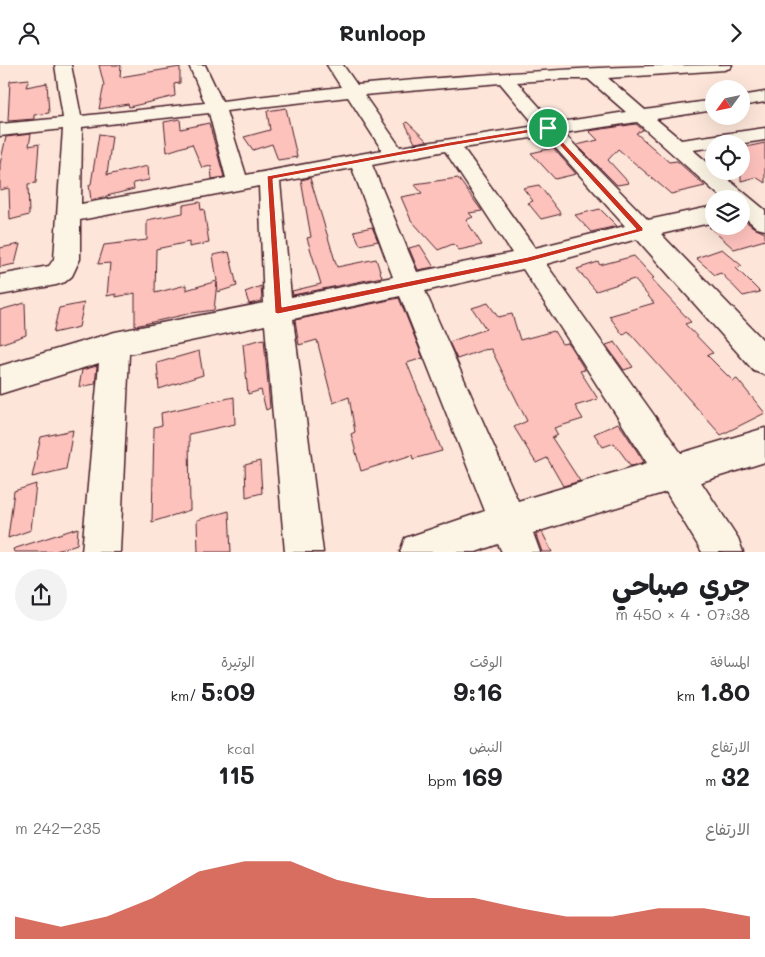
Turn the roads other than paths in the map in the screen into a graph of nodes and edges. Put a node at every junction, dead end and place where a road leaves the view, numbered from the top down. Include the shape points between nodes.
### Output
1 (63, 65) edge
2 (197, 65) edge
3 (335, 65) edge
4 (468, 65) edge
5 (724, 65) edge
6 (558, 70) edge
7 (593, 74) junction
8 (504, 77) junction
9 (483, 79) junction
10 (352, 91) junction
11 (765, 97) edge
12 (750, 100) edge
13 (705, 106) edge
14 (216, 107) junction
15 (641, 115) junction
16 (73, 121) junction
17 (548, 128) junction
18 (0, 130) edge
19 (765, 134) edge
20 (450, 144) junction
21 (676, 147) junction
22 (395, 154) junction
23 (360, 161) junction
24 (269, 177) junction
25 (238, 185) junction
26 (729, 190) edge
27 (750, 208) edge
28 (70, 214) junction
29 (705, 216) edge
30 (765, 222) edge
31 (641, 230) junction
32 (528, 259) junction
33 (0, 285) edge
34 (409, 285) junction
35 (278, 311) junction
36 (116, 345) junction
37 (765, 362) edge
38 (0, 380) edge
39 (765, 445) edge
40 (675, 472) junction
41 (515, 537) edge
42 (101, 552) edge
43 (304, 552) edge
44 (420, 552) edge
45 (724, 552) edge

1 - 16 street
2 - 14 street
3 - 10 street
4 - 9 street
5 - 7 street
6 - 7 street
6 - 8 street
7 - 15 street
8 - 9 street
8 - 17 street
9 - 10 street
10 - 14 street
10 - 22 street
11 - 12 street
13 - 15 street
14 - 16 street
14 - 25 street
15 - 17 street
15 - 21 street
16 - 18 street
16 - 28 street
17 - 20 street
17 - 31 street
19 - 21 street
20 - 22 street
20 - 32 street
21 - 26 street
22 - 23 street
23 - 24 street
23 - 34 street
24 - 25 street
24 - 35 street
25 - 28 street
27 - 30 street
28 - 33 street via 67,259 63,269 56,275
29 - 31 street
31 - 32 street
31 - 37 street
32 - 34 street
32 - 40 street
34 - 35 street
34 - 41 street
35 - 36 street
35 - 43 street
36 - 38 street
36 - 42 street
39 - 40 street
40 - 41 street
40 - 45 street
41 - 44 street

